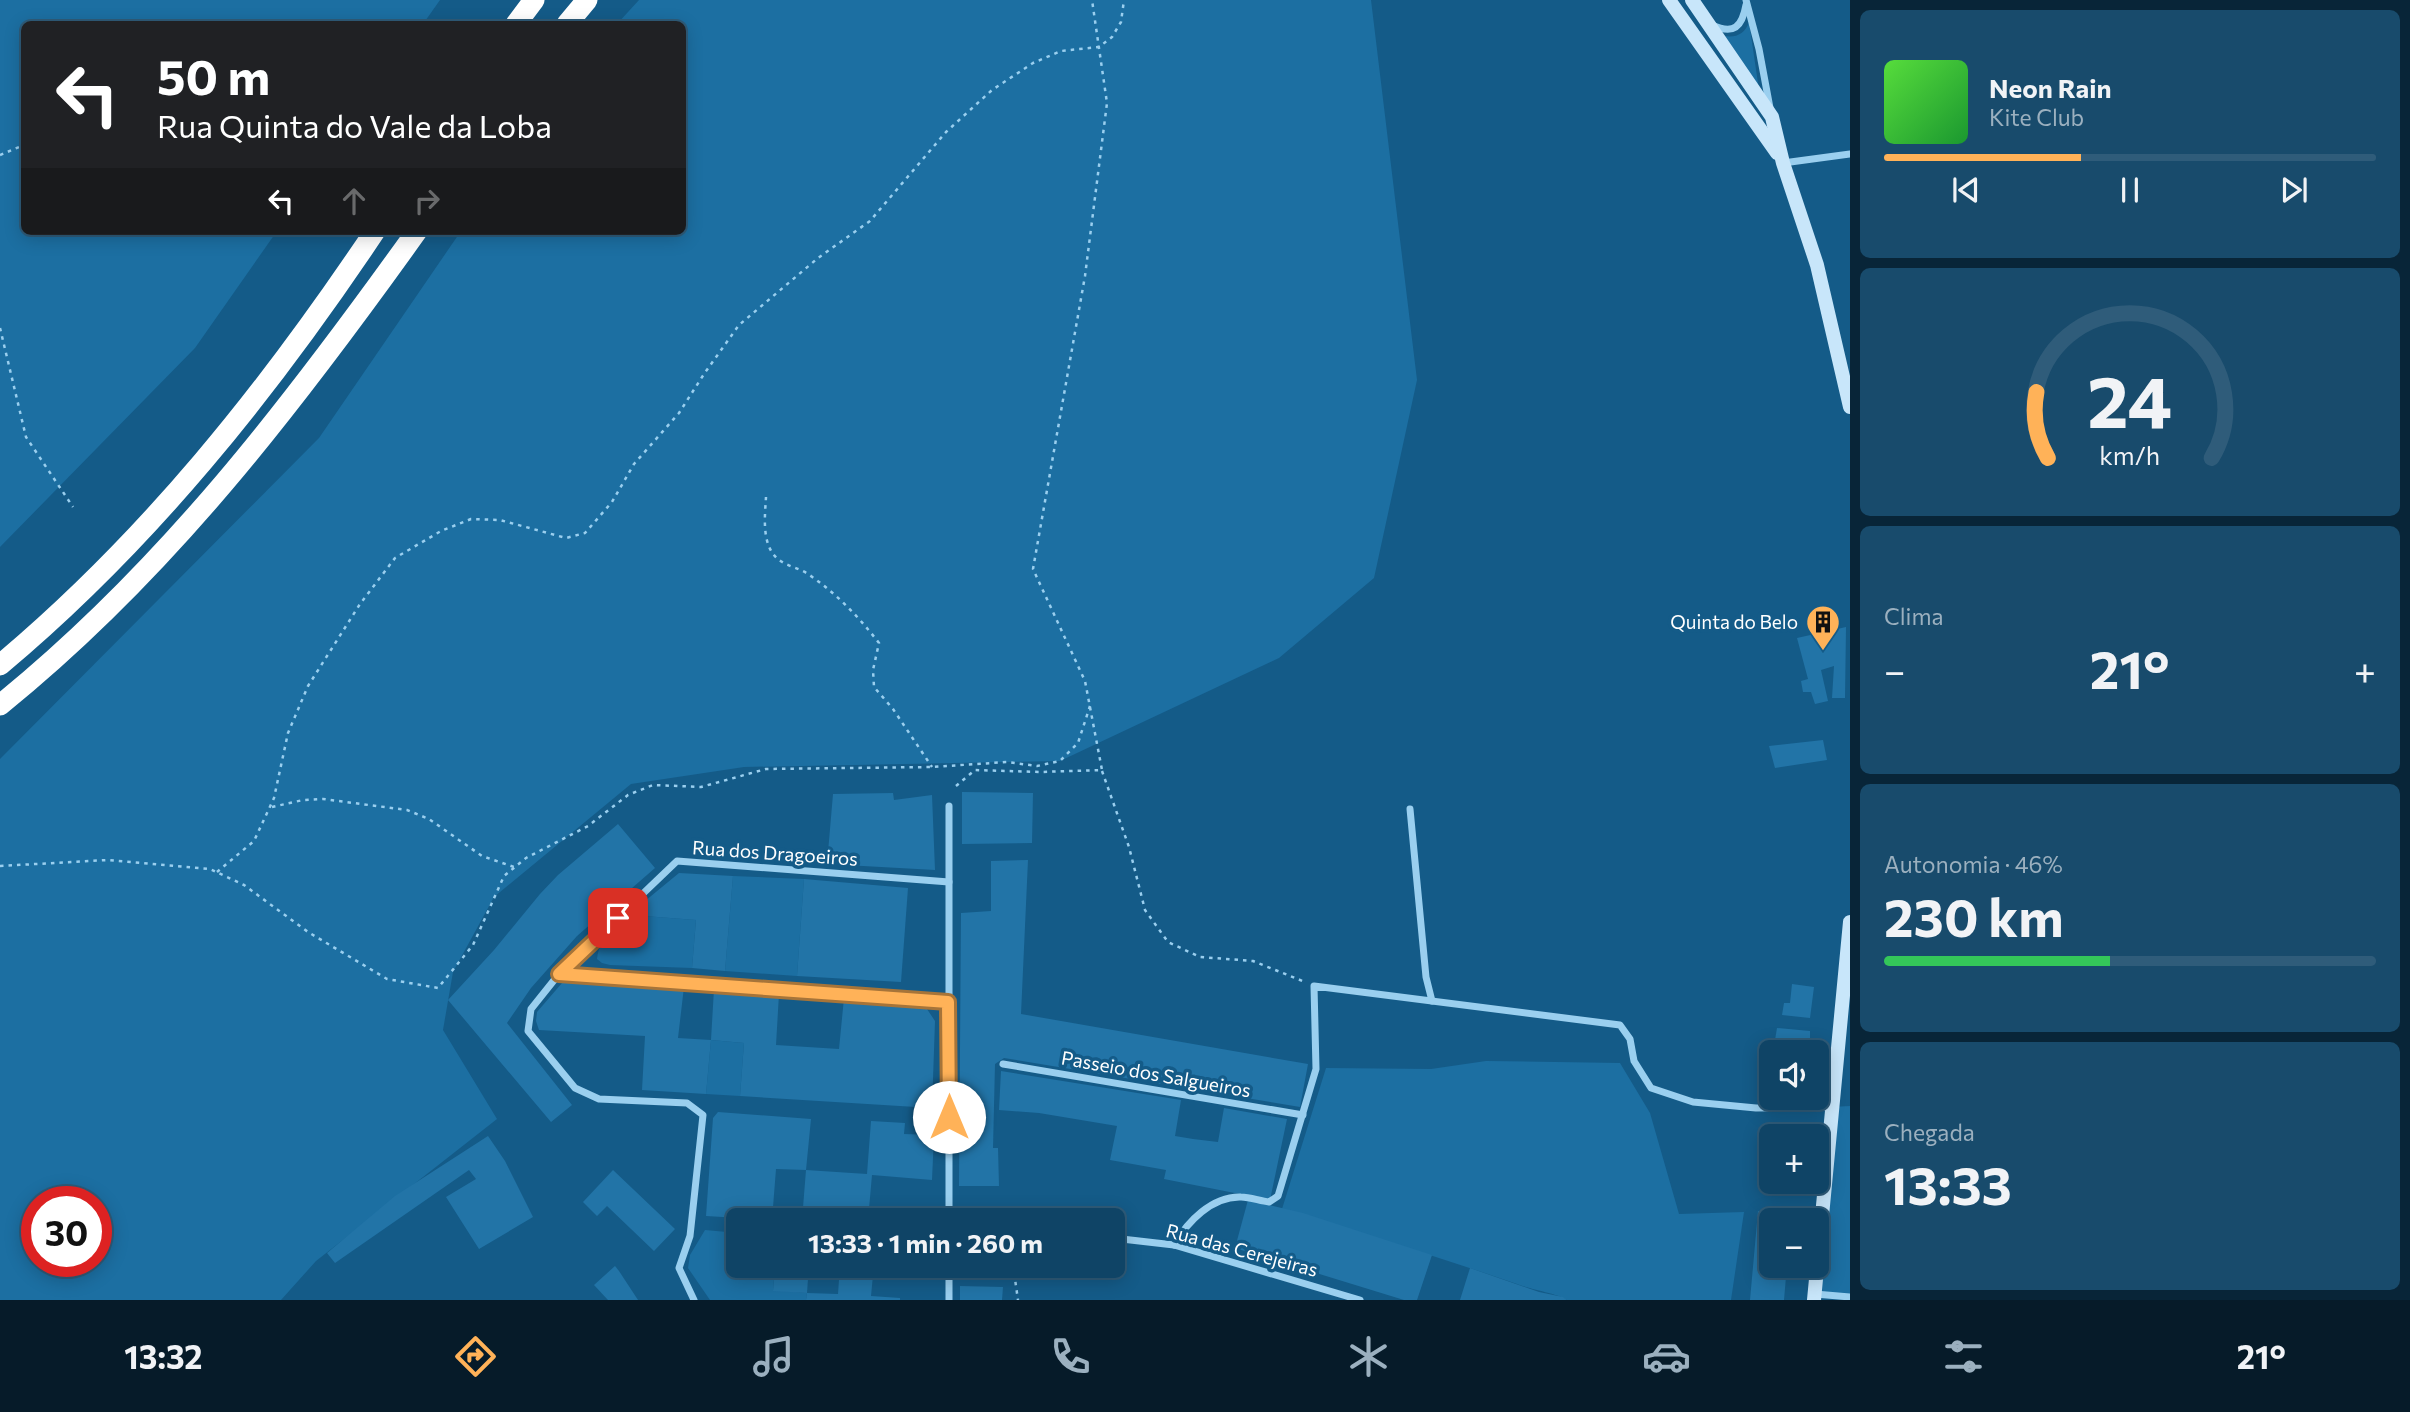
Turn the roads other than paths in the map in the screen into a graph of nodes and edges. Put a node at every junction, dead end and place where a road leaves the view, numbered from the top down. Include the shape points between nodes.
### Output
1 (534, 0) edge
2 (587, 0) edge
3 (1670, 0) edge
4 (1692, 0) edge
5 (1746, 0) edge
6 (518, 21) edge
7 (570, 21) edge
8 (1708, 23) junction
9 (1772, 117) junction
10 (1850, 154) edge
11 (1783, 163) junction
12 (373, 235) edge
13 (414, 235) edge
14 (1850, 407) edge
15 (0, 665) edge
16 (0, 705) edge
17 (949, 806) dead end
18 (1410, 809) dead end
19 (949, 882) junction
20 (1850, 922) edge
21 (559, 974) junction
22 (1432, 1001) junction
23 (948, 1002) junction
24 (1844, 1041) edge
25 (1003, 1064) dead end
26 (1832, 1107) junction
27 (1303, 1115) junction
28 (950, 1208) edge
29 (1125, 1239) edge
30 (1174, 1245) junction
31 (949, 1278) edge
32 (1814, 1297) edge
33 (1850, 1297) edge
34 (694, 1300) edge
35 (949, 1300) edge
36 (1360, 1300) edge

1 - 6 highway
2 - 7 highway
3 - 11 main road
4 - 8 main road
5 - 8 street via 1739,26 1721,29
5 - 9 street
8 - 9 main road
9 - 11 main road
10 - 11 street
11 - 14 main road via 1817,265
12 - 15 highway via 275,374 201,465 114,560
13 - 16 highway via 299,393 220,489 146,571
17 - 19 street
18 - 22 street
19 - 21 street, Rua dos Dragoeiros via 677,861
19 - 23 street
20 - 24 main road
21 - 23 street
21 - 34 street, Rua dos Dragoeiros via 531,1009 528,1031 575,1088 599,1098 687,1103 703,1115 690,1237 679,1268
22 - 26 street via 1620,1025 1651,1088 1693,1102 1756,1108
22 - 27 street via 1314,986 1316,1069
23 - 28 street
24 - 26 main road
25 - 27 street, Passeio dos Salgueiros
26 - 32 main road
27 - 30 street via 1282,1188 1274,1200 1240,1197 1212,1205 1191,1221
29 - 30 street, Rua das Cerejeiras
30 - 36 street, Rua das Cerejeiras
31 - 35 street
32 - 33 street

